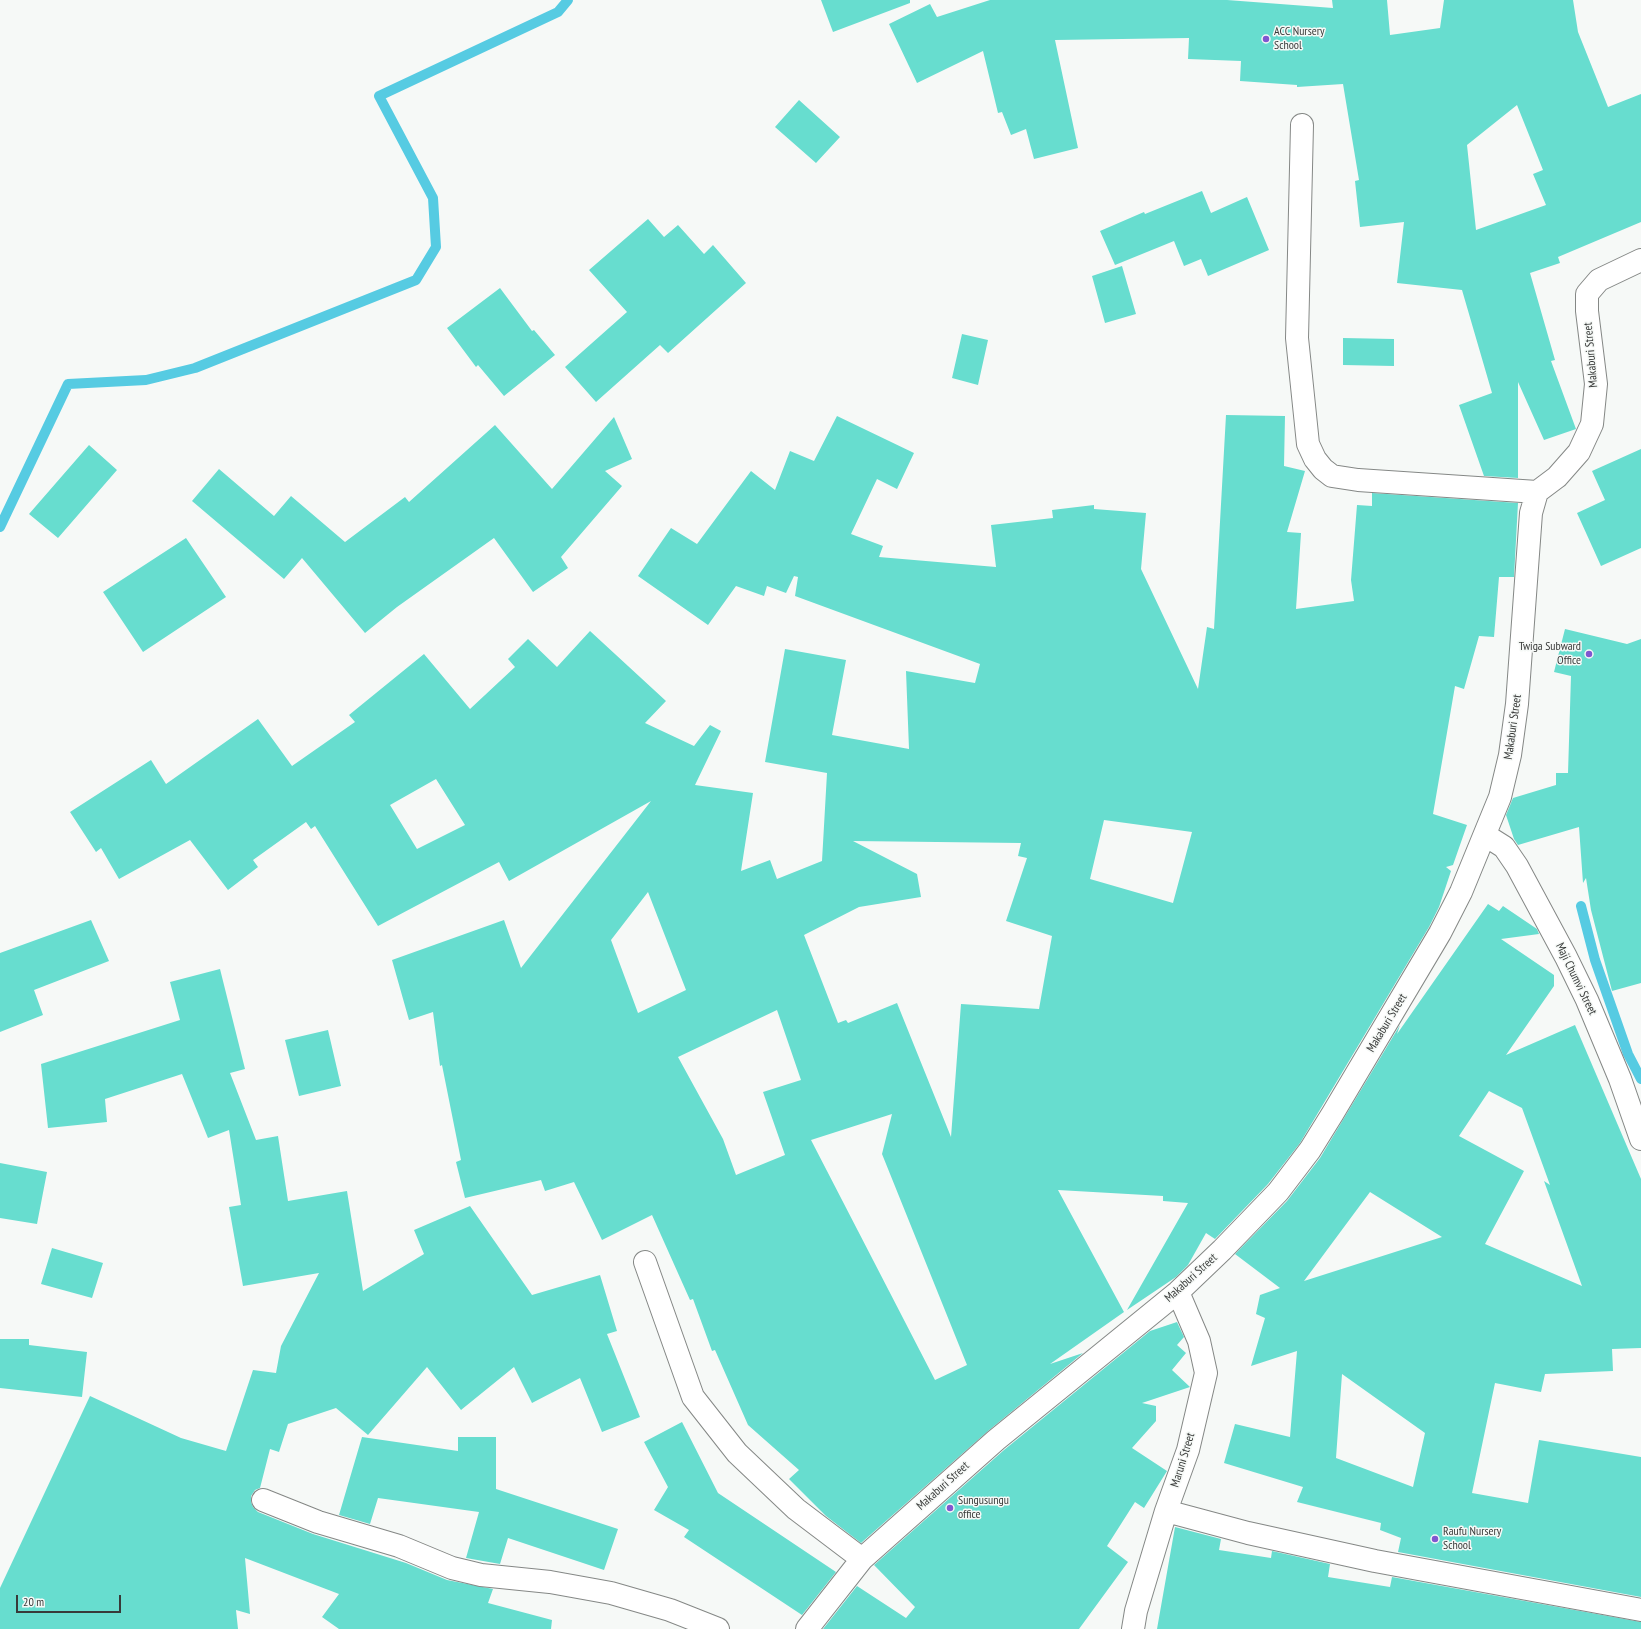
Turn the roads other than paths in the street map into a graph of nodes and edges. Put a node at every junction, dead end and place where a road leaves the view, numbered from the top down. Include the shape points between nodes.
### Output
1 (1302, 125) dead end
2 (1641, 260) edge
3 (1537, 492) junction
4 (1484, 835) junction
5 (1641, 1139) edge
6 (645, 1262) dead end
7 (1178, 1292) junction
8 (263, 1500) dead end
9 (1166, 1511) junction
10 (862, 1559) junction
11 (1641, 1610) edge
12 (718, 1629) edge
13 (807, 1629) edge
14 (1133, 1629) edge

1 - 3 street via 1297,338 1308,444 1315,458 1332,476 1358,480
2 - 3 street, Makaburi Street via 1599,280 1587,294 1596,384 1592,424 1579,452 1557,477
3 - 4 street, Makaburi Street via 1529,530 1517,704 1510,756 1500,797
4 - 5 street, Maji Chumvi Street via 1504,847 1566,957 1620,1078
4 - 7 street, Makaburi Street via 1440,933 1310,1150 1278,1192
6 - 10 street via 693,1397 737,1453 796,1509
7 - 9 street, Maruni Street via 1199,1342 1206,1373 1188,1450
7 - 10 street, Makaburi Street via 996,1440
8 - 12 street via 318,1522 399,1546 452,1568 481,1575 550,1582 611,1593 670,1610
9 - 11 street via 1248,1533 1375,1561
9 - 14 street, Maruni Street
10 - 13 street, Makaburi Street

